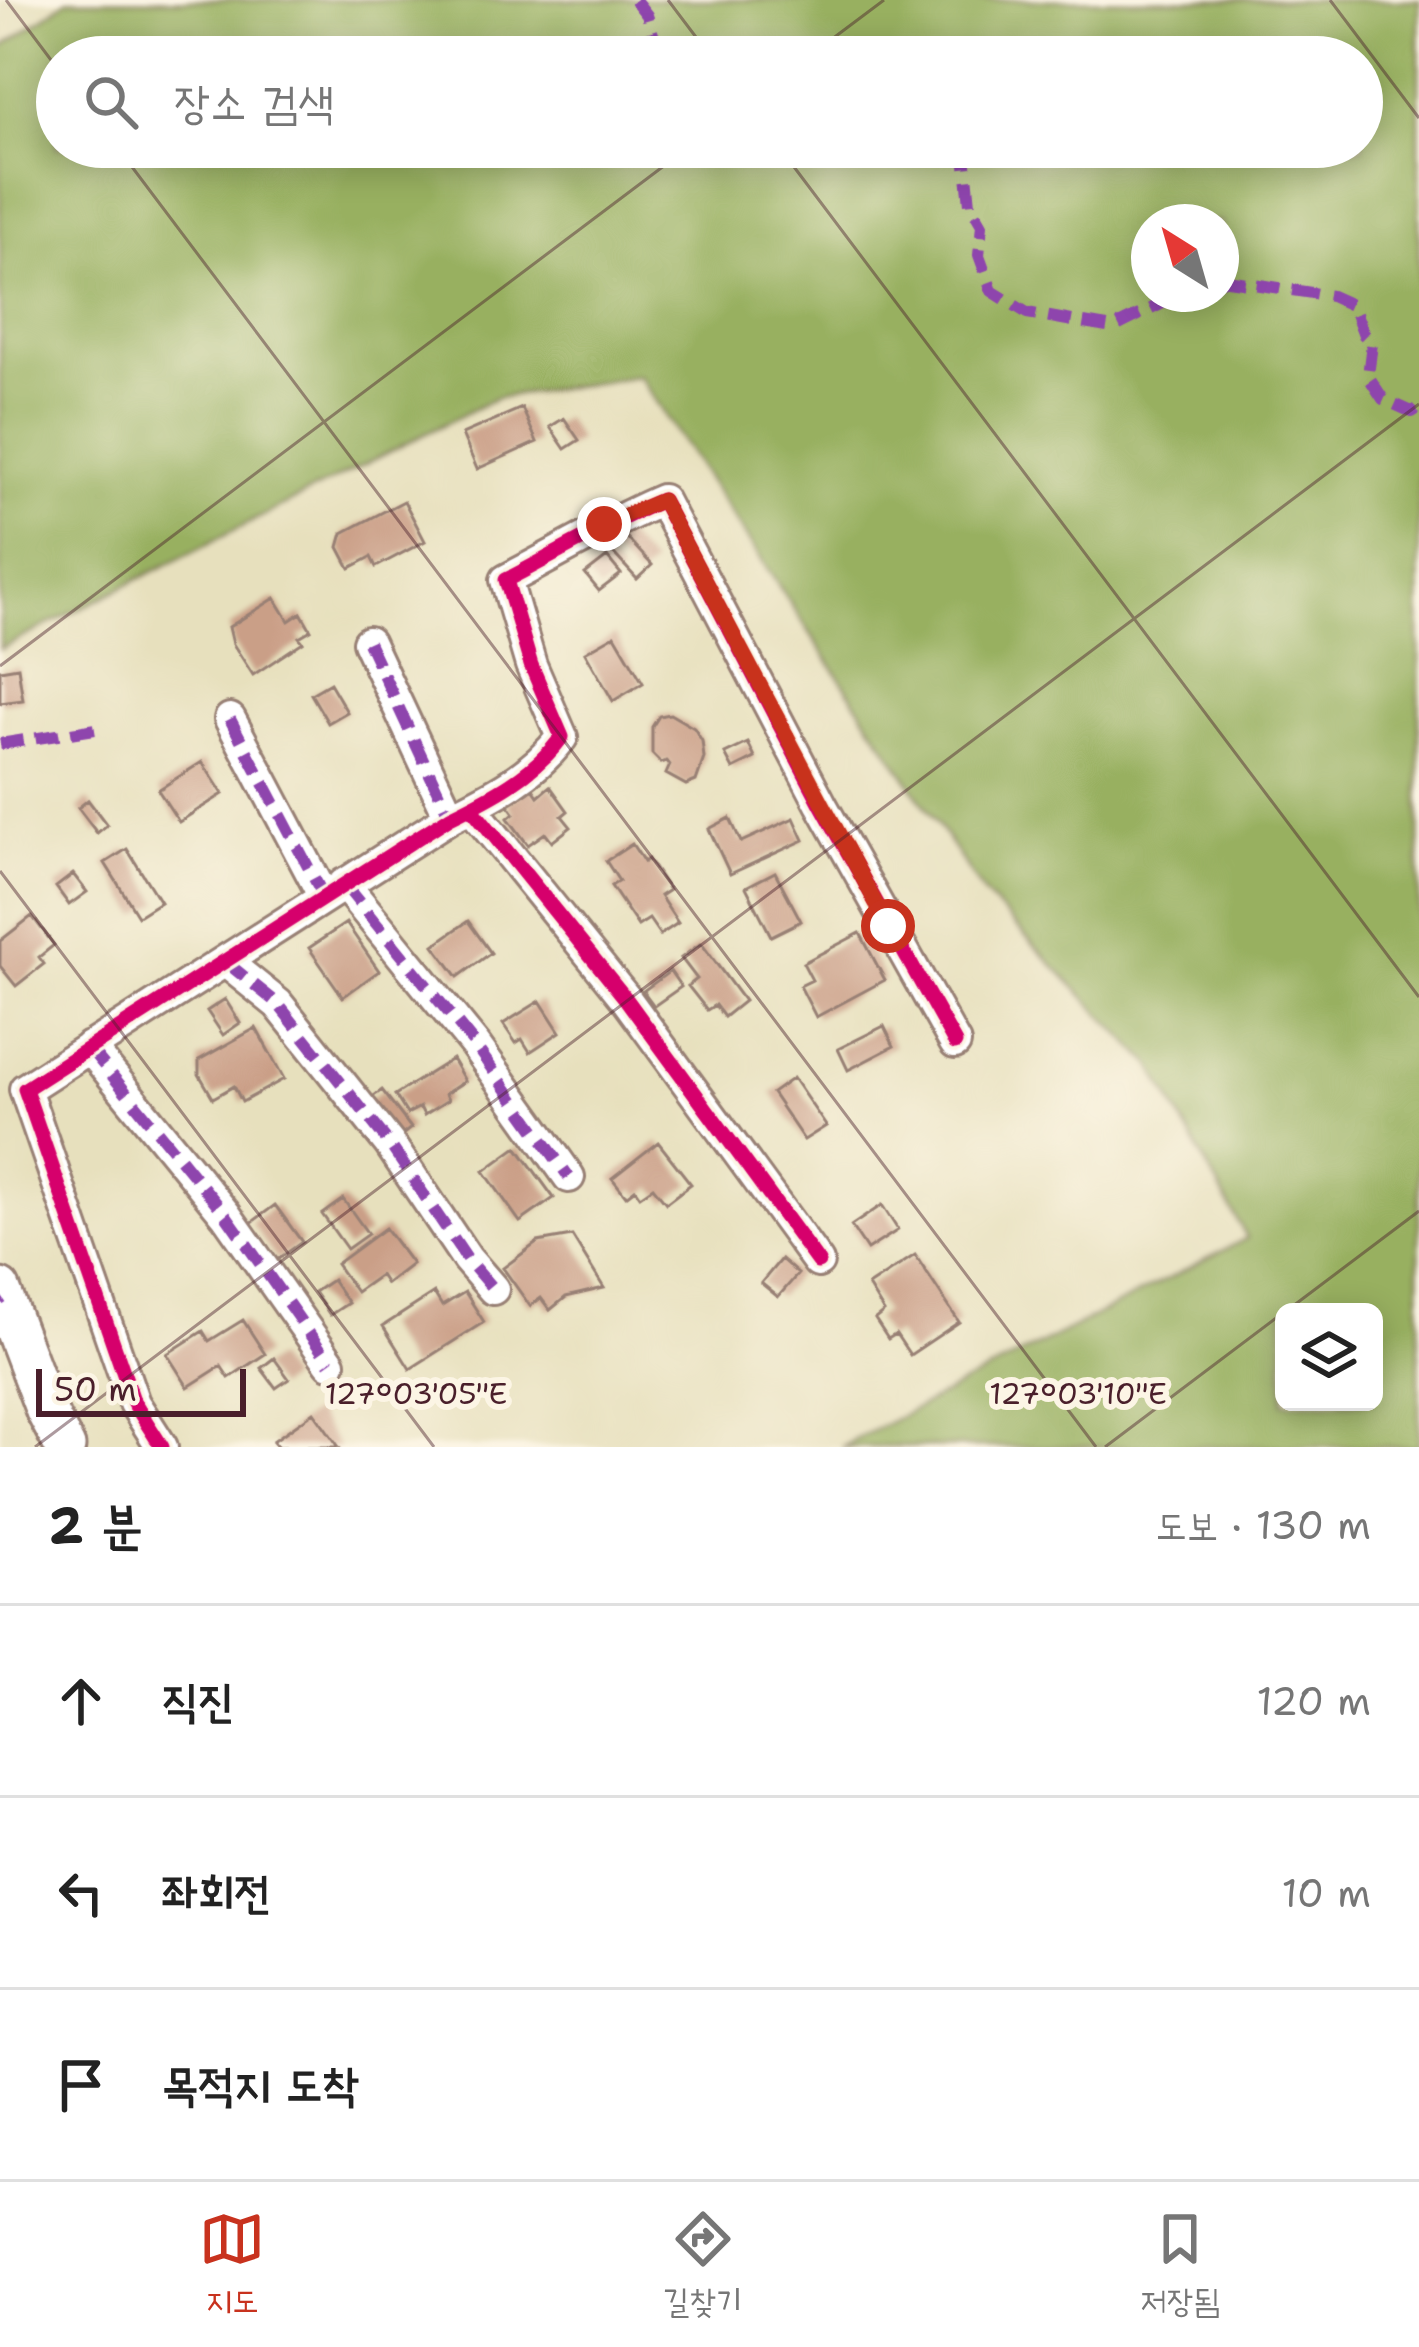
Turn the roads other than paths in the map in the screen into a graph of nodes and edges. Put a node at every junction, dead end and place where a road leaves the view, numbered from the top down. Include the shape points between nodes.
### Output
1 (368, 642) dead end
2 (230, 719) dead end
3 (461, 812) junction
4 (334, 891) junction
5 (226, 962) junction
6 (955, 1043) dead end
7 (89, 1047) junction
8 (569, 1177) dead end
9 (818, 1262) dead end
10 (493, 1289) dead end
11 (1, 1296) edge
12 (330, 1363) dead end
13 (65, 1447) edge
14 (162, 1447) edge

1 - 3 street
2 - 4 street
3 - 4 street
3 - 6 street via 549,756 562,737 506,580 662,500
3 - 9 street via 626,999
4 - 5 street
4 - 8 street via 462,1029
5 - 7 street
5 - 10 street via 278,1004
7 - 12 street via 226,1215
7 - 14 street via 25,1089 134,1403
11 - 13 main road

